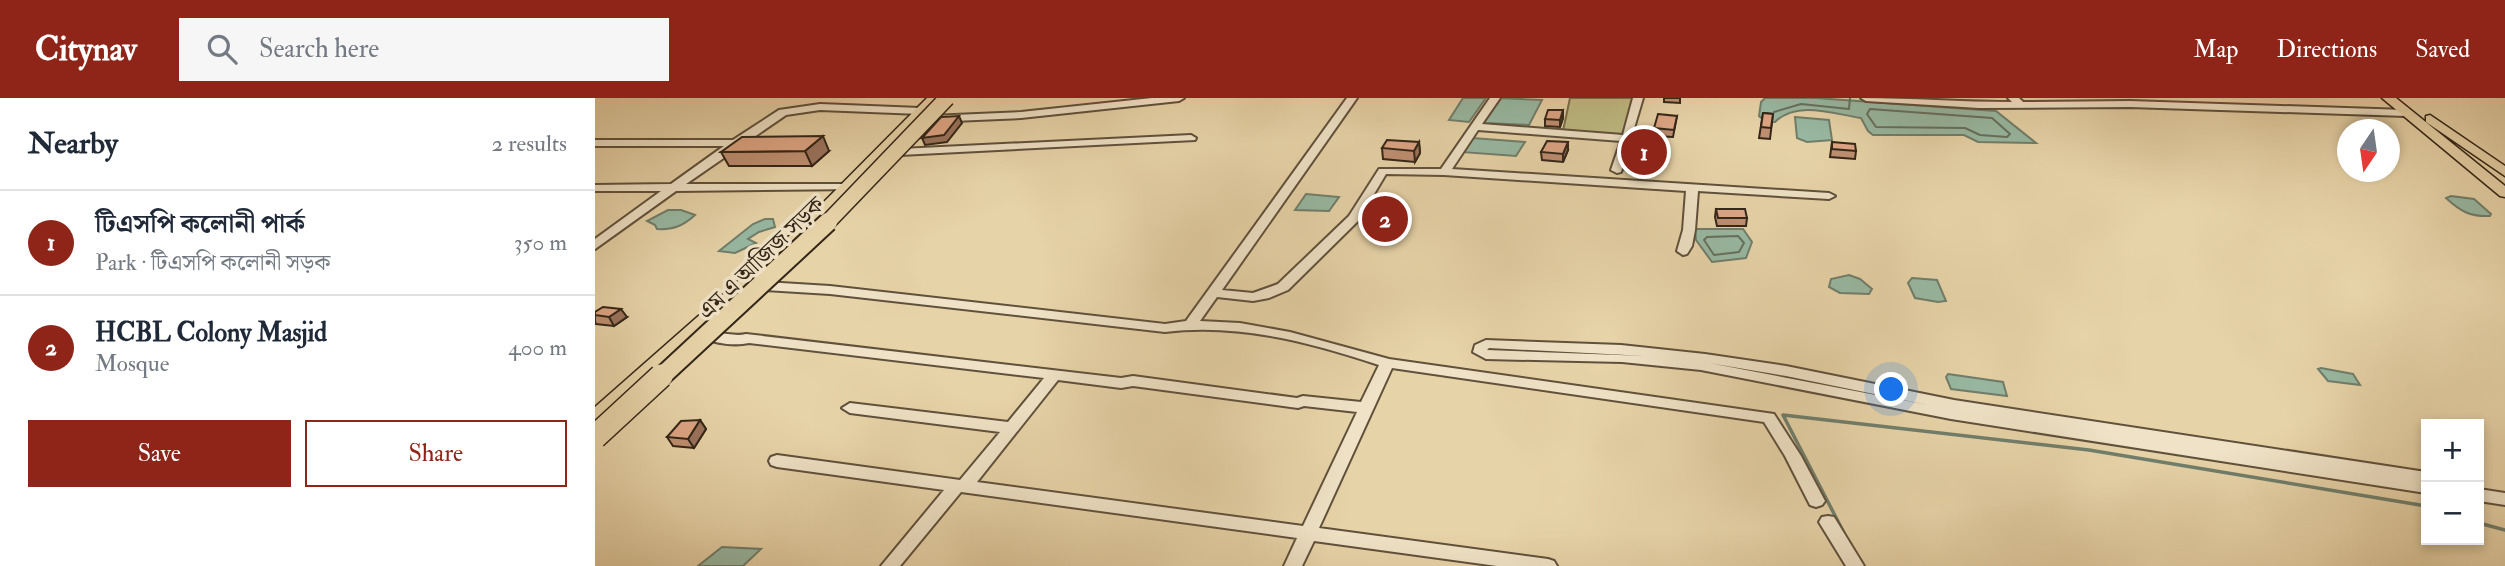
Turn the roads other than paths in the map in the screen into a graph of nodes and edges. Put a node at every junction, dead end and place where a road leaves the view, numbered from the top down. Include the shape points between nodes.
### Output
1 (934, 98) edge
2 (940, 98) edge
3 (949, 98) edge
4 (1179, 98) edge
5 (1352, 98) edge
6 (1495, 98) edge
7 (1638, 98) edge
8 (1866, 98) edge
9 (2174, 98) edge
10 (2388, 98) edge
11 (2400, 98) edge
12 (2017, 102) edge
13 (2183, 106) junction
14 (2411, 114) junction
15 (925, 115) junction
16 (1475, 127) junction
17 (1191, 138) dead end
18 (1627, 138) junction
19 (595, 143) edge
20 (735, 143) junction
21 (900, 152) junction
22 (1617, 170) dead end
23 (1444, 172) junction
24 (2505, 172) edge
25 (2505, 181) edge
26 (1692, 186) junction
27 (846, 187) junction
28 (867, 187) junction
29 (595, 190) edge
30 (669, 190) junction
31 (2505, 193) edge
32 (1829, 196) dead end
33 (2505, 199) edge
34 (828, 206) junction
35 (595, 245) edge
36 (1683, 251) dead end
37 (765, 286) junction
38 (1213, 293) junction
39 (1190, 325) junction
40 (711, 337) junction
41 (1387, 363) junction
42 (1055, 374) junction
43 (850, 408) dead end
44 (1366, 408) junction
45 (595, 418) edge
46 (595, 425) edge
47 (1012, 428) junction
48 (595, 437) edge
49 (595, 444) edge
50 (777, 461) dead end
51 (2421, 477) edge
52 (2421, 486) edge
53 (960, 487) junction
54 (2484, 487) edge
55 (2505, 490) edge
56 (2484, 496) edge
57 (2505, 499) edge
58 (1816, 501) dead end
59 (1828, 522) dead end
60 (1308, 531) junction
61 (890, 566) edge
62 (1293, 566) edge
63 (1548, 566) edge
64 (1855, 566) edge

1 - 15 main road
2 - 46 highway via 813,227
3 - 15 main road, এম এ আজিজ সড়ক
3 - 48 highway, bridge via 823,228
4 - 15 street via 1021,115
5 - 38 street
6 - 16 street
7 - 18 street
8 - 12 street via 1979,105
9 - 13 street
10 - 14 main road
11 - 14 main road
12 - 13 street
13 - 14 street
14 - 24 main road
14 - 25 main road
14 - 31 main road
14 - 33 main road
15 - 20 street via 820,107 783,111
15 - 21 main road, এম এ আজিজ সড়ক
15 - 27 main road
16 - 18 street
16 - 23 street
17 - 21 street
18 - 22 street
19 - 20 street
20 - 30 street
21 - 28 main road, এম এ আজিজ সড়ক
23 - 26 street
23 - 38 street via 1383,171 1354,218 1283,286 1264,296
26 - 32 street
26 - 36 street via 1688,243
27 - 28 street
27 - 30 street
27 - 34 main road
28 - 37 main road, এম এ আজিজ সড়ক
29 - 30 street
30 - 34 street via 825,194
30 - 35 street
34 - 45 main road
37 - 39 street via 1165,328
37 - 40 main road, এম এ আজিজ সড়ক
38 - 39 street
39 - 41 street via 1298,337
40 - 42 street
40 - 49 main road, এম এ আজিজ সড়ক
41 - 44 street
41 - 58 street via 1769,418
42 - 44 street
42 - 47 street
43 - 47 street
44 - 60 street
47 - 53 street
50 - 53 street
51 - 52 street via 1954,405 1705,358 1621,349 1486,344 1480,348 1486,355 1622,358 1702,366 1951,414
53 - 60 street
53 - 61 street
54 - 55 street
56 - 57 street
59 - 64 street
60 - 62 street
60 - 63 street

